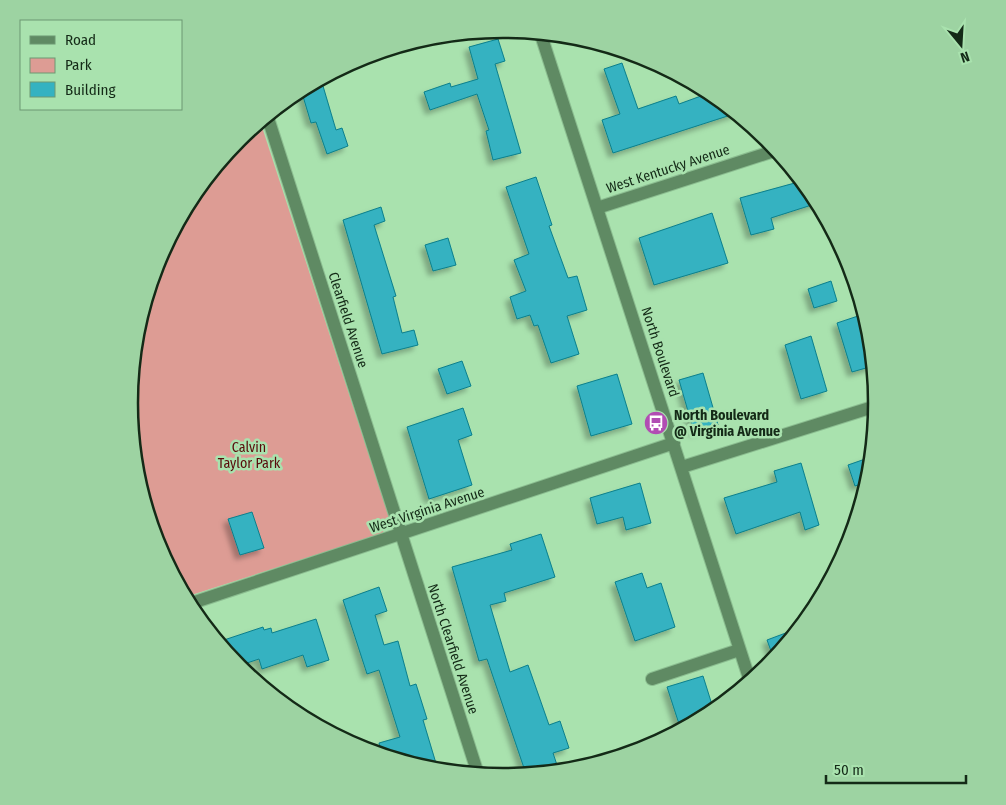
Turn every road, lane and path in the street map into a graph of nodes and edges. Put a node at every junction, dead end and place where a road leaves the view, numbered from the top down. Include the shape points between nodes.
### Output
1 (543, 40) edge
2 (269, 122) edge
3 (769, 153) edge
4 (597, 208) junction
5 (868, 409) edge
6 (674, 443) junction
7 (682, 467) junction
8 (400, 534) junction
9 (198, 601) edge
10 (739, 650) junction
11 (747, 674) edge
12 (652, 678) dead end
13 (476, 767) edge

1 - 4 street, North Boulevard
2 - 8 street, Clearfield Avenue
3 - 4 street, West Kentucky Avenue
4 - 6 street, North Boulevard
5 - 7 street
6 - 7 street, North Boulevard
6 - 8 street, West Virginia Avenue
7 - 10 street, North Boulevard
8 - 9 street, West Virginia Avenue
8 - 13 street, North Clearfield Avenue
10 - 11 street, North Boulevard
10 - 12 street

